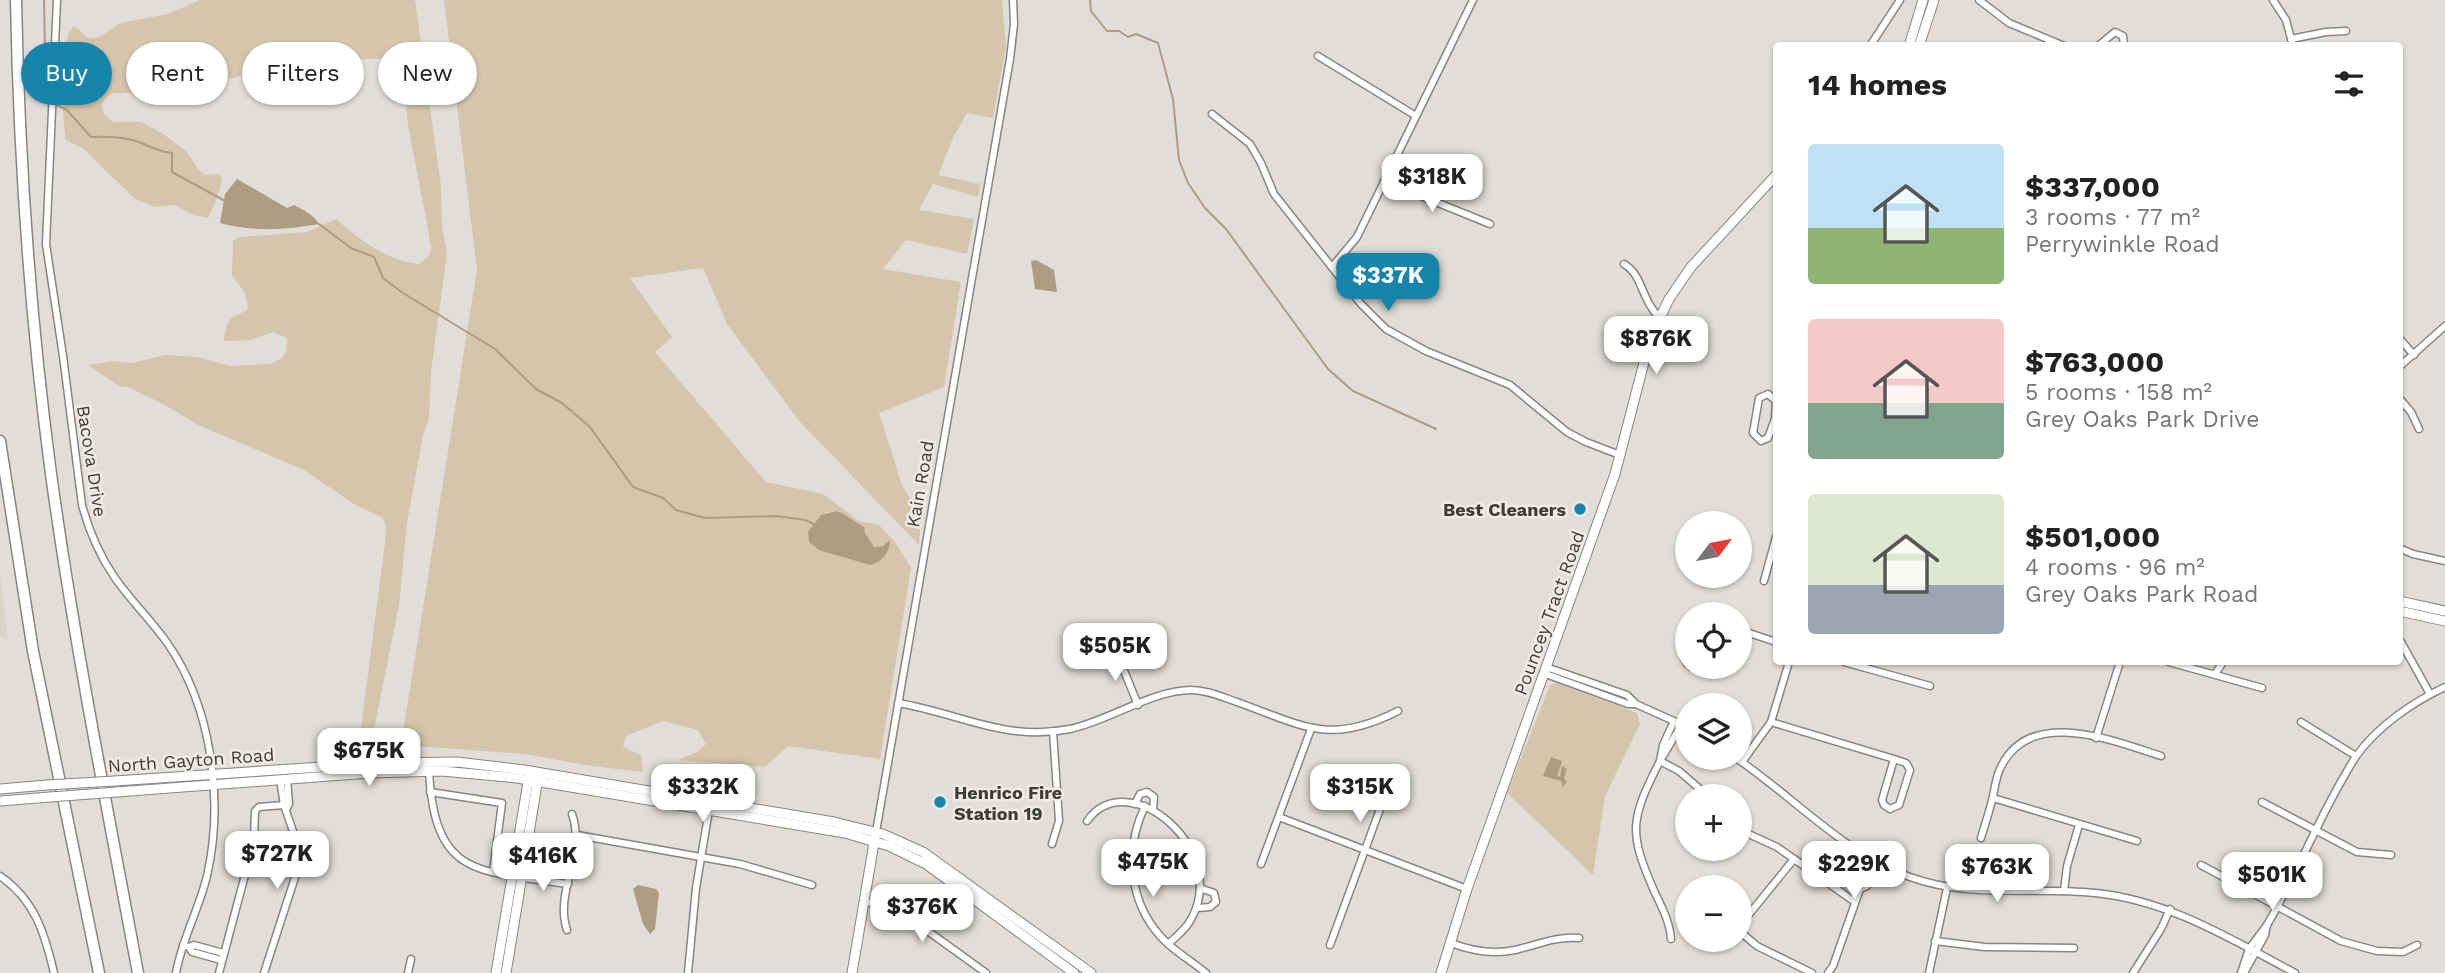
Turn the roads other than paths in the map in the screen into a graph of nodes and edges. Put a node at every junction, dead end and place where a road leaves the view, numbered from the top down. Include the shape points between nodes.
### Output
1 (16, 0) edge
2 (57, 0) edge
3 (1013, 0) edge
4 (1473, 0) edge
5 (1900, 0) edge
6 (1923, 0) edge
7 (1934, 0) edge
8 (1979, 0) edge
9 (2273, 0) edge
10 (2346, 31) dead end
11 (1873, 42) edge
12 (1910, 42) edge
13 (1920, 42) edge
14 (2054, 42) edge
15 (2102, 42) edge
16 (2124, 42) edge
17 (2292, 42) edge
18 (1318, 56) dead end
19 (1213, 114) dead end
20 (1416, 116) junction
21 (1773, 178) edge
22 (1384, 181) junction
23 (1490, 224) dead end
24 (1624, 264) dead end
25 (1332, 267) junction
26 (1660, 318) junction
27 (2445, 326) edge
28 (2403, 343) edge
29 (2414, 355) junction
30 (2403, 364) edge
31 (1773, 398) edge
32 (2403, 403) edge
33 (1773, 426) edge
34 (2419, 429) dead end
35 (0, 441) edge
36 (1620, 455) junction
37 (1773, 548) edge
38 (2403, 550) edge
39 (2445, 561) edge
40 (1764, 581) dead end
41 (2403, 602) edge
42 (2445, 611) edge
43 (2403, 612) edge
44 (2445, 621) edge
45 (1752, 634) edge
46 (1773, 641) edge
47 (2403, 646) edge
48 (1116, 651) dead end
49 (1788, 665) edge
50 (1855, 665) edge
51 (2119, 665) edge
52 (2180, 665) edge
53 (2221, 665) edge
54 (1545, 670) junction
55 (2215, 674) junction
56 (1930, 686) dead end
57 (2445, 687) edge
58 (2262, 688) dead end
59 (2430, 694) junction
60 (898, 703) junction
61 (1138, 705) junction
62 (1398, 711) dead end
63 (1674, 721) joint
64 (1771, 722) junction
65 (2301, 722) dead end
66 (1311, 729) junction
67 (1053, 731) junction
68 (2096, 738) junction
69 (1675, 740) edge
70 (1752, 745) edge
71 (2161, 756) dead end
72 (2356, 756) junction
73 (1894, 759) junction
74 (1660, 761) junction
75 (1752, 770) edge
76 (429, 771) junction
77 (211, 774) junction
78 (533, 777) junction
79 (284, 779) junction
80 (1694, 784) edge
81 (212, 785) junction
82 (0, 789) edge
83 (430, 792) junction
84 (1993, 798) junction
85 (0, 801) edge
86 (2262, 802) dead end
87 (1135, 804) junction
88 (285, 806) junction
89 (1145, 806) junction
90 (1380, 809) dead end
91 (709, 810) junction
92 (1153, 810) junction
93 (572, 814) dead end
94 (1279, 817) junction
95 (1087, 821) dead end
96 (2080, 825) junction
97 (2314, 830) junction
98 (577, 835) junction
99 (875, 836) junction
100 (1752, 836) edge
101 (1981, 838) dead end
102 (2137, 841) dead end
103 (1052, 844) dead end
104 (1366, 848) junction
105 (2391, 855) dead end
106 (701, 857) junction
107 (1794, 859) junction
108 (1871, 859) junction
109 (1262, 864) dead end
110 (1880, 864) junction
111 (2201, 864) dead end
112 (493, 872) junction
113 (0, 876) edge
114 (517, 876) junction
115 (568, 884) junction
116 (812, 885) dead end
117 (1200, 888) junction
118 (1947, 888) junction
119 (1467, 889) junction
120 (1860, 889) junction
121 (2064, 891) junction
122 (864, 901) junction
123 (1855, 902) junction
124 (2278, 905) junction
125 (1197, 908) junction
126 (2170, 909) junction
127 (566, 930) dead end
128 (1579, 938) dead end
129 (1671, 939) dead end
130 (1935, 941) junction
131 (1451, 943) junction
132 (1168, 944) junction
133 (1330, 945) dead end
134 (2417, 945) dead end
135 (186, 946) junction
136 (2074, 948) dead end
137 (2252, 951) junction
138 (222, 956) junction
139 (411, 959) dead end
140 (54, 973) edge
141 (99, 973) edge
142 (138, 973) edge
143 (176, 973) edge
144 (219, 973) edge
145 (264, 973) edge
146 (408, 973) edge
147 (496, 973) edge
148 (506, 973) edge
149 (688, 973) edge
150 (852, 973) edge
151 (986, 973) edge
152 (1074, 973) edge
153 (1091, 973) edge
154 (1206, 973) edge
155 (1441, 973) edge
156 (1812, 973) edge
157 (1828, 973) edge
158 (1929, 973) edge
159 (2133, 973) edge
160 (2242, 973) edge
161 (2295, 973) edge

1 - 142 highway via 25,216 51,471
2 - 77 street, Bacova Drive via 46,244 82,505 102,558 168,644 192,686
3 - 60 street, Kain Road via 1010,59
4 - 20 street
5 - 11 street
6 - 12 main road
7 - 13 main road
8 - 14 street via 2009,23
9 - 17 street via 2286,20
10 - 17 street
15 - 16 street via 2118,32
18 - 20 street
19 - 25 street via 1253,148 1274,194
20 - 22 street
21 - 26 main road, Pouncey Tract Road via 1691,267
22 - 23 street
22 - 25 street via 1353,243
24 - 26 street via 1634,272 1647,304
25 - 36 street via 1369,313 1397,337 1510,385 1567,432
26 - 36 main road, Pouncey Tract Road
27 - 29 street
28 - 29 street
29 - 30 street
31 - 33 street via 1769,394 1759,398 1753,433 1765,441
32 - 34 street
35 - 141 highway via 33,651
36 - 54 main road, Pouncey Tract Road
37 - 40 street
38 - 39 street
41 - 42 main road
43 - 44 main road
45 - 46 street
47 - 59 street
48 - 61 street
49 - 64 street
50 - 56 street
51 - 68 street
52 - 55 street
53 - 55 street
54 - 63 street
54 - 119 main road, Pouncey Tract Road
55 - 58 street
57 - 59 street
59 - 72 street via 2371,738
60 - 67 street via 996,729
60 - 99 street, Kain Road
61 - 66 street via 1172,692 1203,691
61 - 67 street
62 - 66 street via 1346,731
63 - 74 street
64 - 70 street
64 - 73 street
65 - 72 street
66 - 94 street
67 - 103 street via 1059,821
68 - 71 street
68 - 84 street via 2066,731 2043,733 2020,744 1999,770
69 - 74 street
72 - 97 street
73 - 73 street via 1882,800 1890,809 1899,805 1909,770
74 - 80 street
74 - 129 street via 1642,796 1636,842
75 - 108 street
76 - 78 main road, North Gayton Road
76 - 79 main road, North Gayton Road
76 - 83 street
77 - 78 main road, North Gayton Road via 419,761 466,763
77 - 81 street, Bacova Drive
77 - 82 main road, North Gayton Road, bridge
78 - 91 main road, North Gayton Road
78 - 99 main road, North Gayton Road via 815,818
78 - 114 main road
79 - 81 main road, North Gayton Road
79 - 88 street
81 - 85 main road, North Gayton Road, bridge
81 - 135 street, Bacova Drive via 211,852
83 - 112 street via 438,830 448,846 473,867
83 - 112 street via 502,803
84 - 96 street
84 - 101 street
86 - 97 street
87 - 89 street
87 - 92 street via 1140,794 1147,792 1154,797
87 - 95 street via 1105,806
88 - 138 street via 255,811 254,841
88 - 145 street via 299,865
89 - 92 street
89 - 132 street via 1132,849 1132,871 1143,912
90 - 104 street
91 - 99 main road, North Gayton Road
91 - 106 street
92 - 117 street via 1188,844
93 - 98 street
94 - 104 street
94 - 109 street
96 - 102 street
96 - 121 street
97 - 105 street via 2357,852
97 - 124 street
98 - 106 street
98 - 115 street
99 - 122 main road, Kain Road
99 - 152 main road, North Gayton Road via 926,864
99 - 153 main road, North Gayton Road via 907,843 939,862
100 - 107 street
104 - 119 street
104 - 133 street
106 - 116 street
106 - 149 street
107 - 123 street
107 - 156 street via 1742,923 1744,935 1757,946
108 - 110 street
108 - 120 street
110 - 118 street
110 - 120 street via 1867,886
111 - 124 street
112 - 114 street
113 - 140 street via 37,915
114 - 115 street
114 - 147 main road
114 - 148 main road
115 - 127 street via 562,916
117 - 125 street
117 - 125 street via 1214,893 1216,902
118 - 121 street
118 - 130 street
119 - 131 main road, Pouncey Tract Road
120 - 123 street
121 - 126 street via 2118,895
122 - 150 main road, Kain Road
122 - 151 street via 907,916
123 - 157 street
124 - 134 street via 2341,941 2365,948 2403,952
124 - 137 street
125 - 132 street via 1189,924
126 - 137 street
126 - 159 street
128 - 131 street via 1558,938 1491,953
130 - 136 street
130 - 158 street
131 - 155 main road, Pouncey Tract Road
132 - 154 street
135 - 138 street via 192,952
135 - 143 street, Bacova Drive
137 - 160 street
137 - 161 street
138 - 144 street
139 - 146 street

